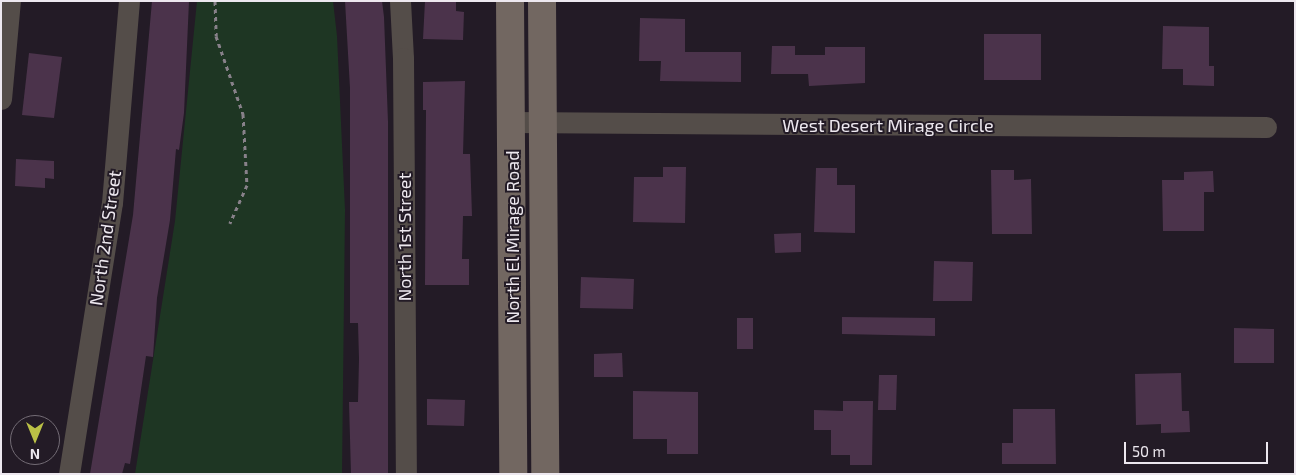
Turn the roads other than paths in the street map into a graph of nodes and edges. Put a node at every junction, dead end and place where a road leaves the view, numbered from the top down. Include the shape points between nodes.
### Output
1 (10, 1) edge
2 (129, 1) edge
3 (400, 1) edge
4 (510, 1) edge
5 (542, 1) edge
6 (1, 99) edge
7 (511, 122) junction
8 (543, 123) junction
9 (1266, 127) dead end
10 (69, 474) edge
11 (406, 474) edge
12 (513, 474) edge
13 (545, 474) edge

1 - 6 street
2 - 10 street, North 2nd Street via 112,203
3 - 11 street, North 1st Street
4 - 7 main road, North El Mirage Road
5 - 8 main road, North El Mirage Road
7 - 8 street, West Desert Mirage Circle
7 - 12 main road, North El Mirage Road
8 - 9 street, West Desert Mirage Circle
8 - 13 main road, North El Mirage Road

